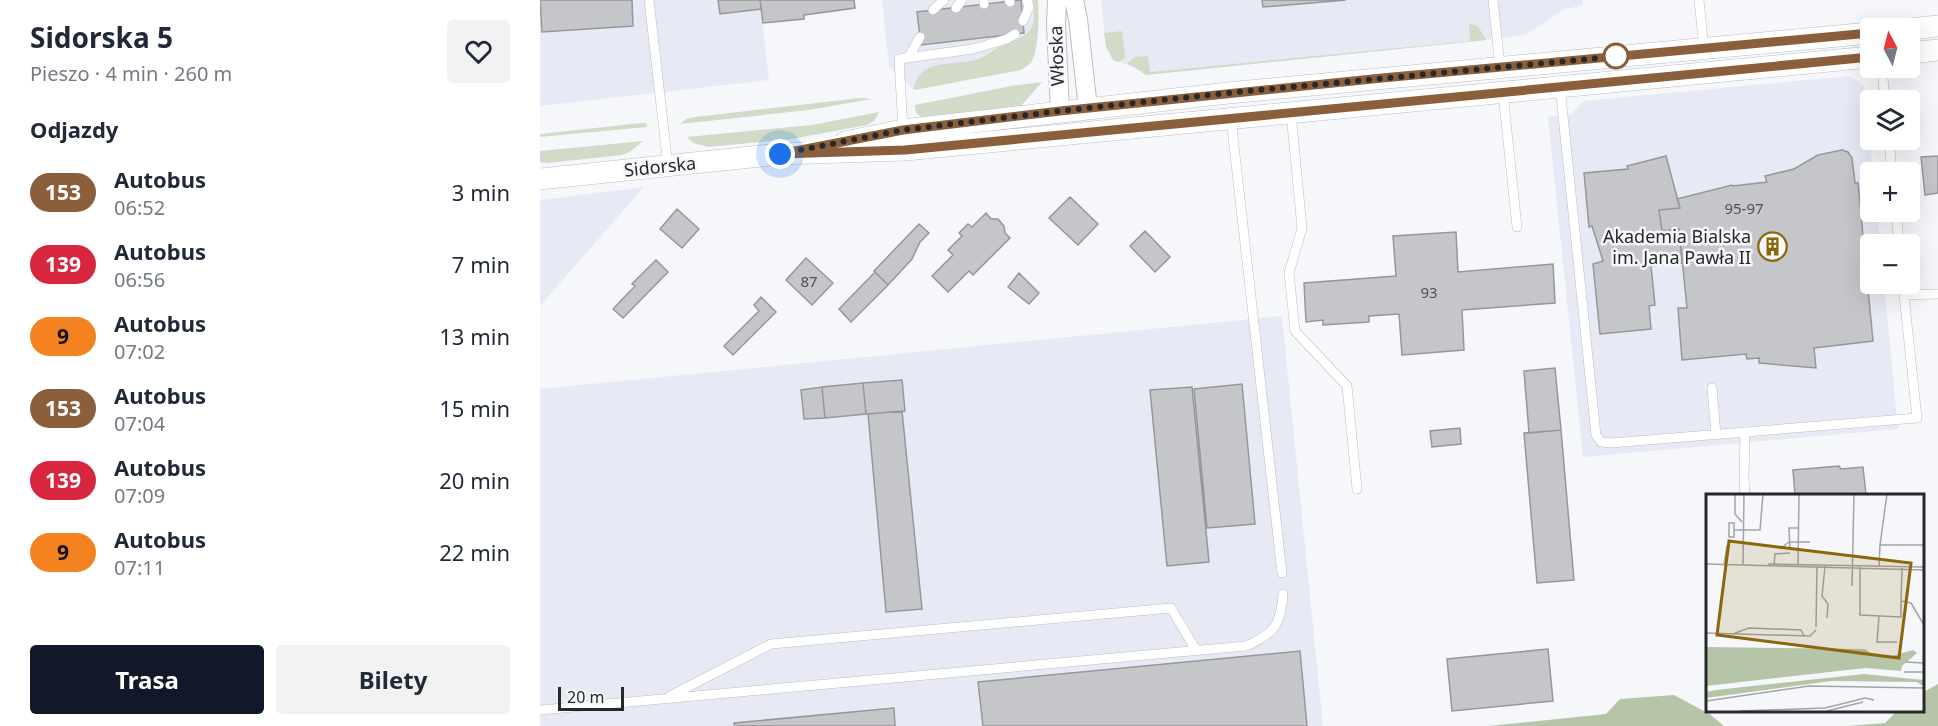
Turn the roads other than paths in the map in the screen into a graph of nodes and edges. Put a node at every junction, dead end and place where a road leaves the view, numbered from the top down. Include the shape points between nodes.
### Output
1 (649, 0) edge
2 (944, 0) edge
3 (1027, 0) edge
4 (1057, 0) edge
5 (1074, 0) edge
6 (1493, 0) edge
7 (1699, 0) edge
8 (933, 10) dead end
9 (1023, 21) dead end
10 (1938, 26) edge
11 (1920, 28) edge
12 (1016, 34) dead end
13 (1860, 34) edge
14 (920, 37) dead end
15 (964, 40) dead end
16 (938, 43) dead end
17 (1704, 48) junction
18 (1938, 50) edge
19 (958, 52) junction
20 (1920, 52) edge
21 (932, 55) junction
22 (908, 58) junction
23 (1860, 58) edge
24 (1557, 62) junction
25 (1500, 67) junction
26 (1707, 73) junction
27 (1288, 87) junction
28 (1560, 87) junction
29 (1228, 93) junction
30 (1503, 93) junction
31 (1088, 108) junction
32 (1060, 111) junction
33 (1291, 113) junction
34 (1231, 119) junction
35 (1075, 133) junction
36 (904, 140) junction
37 (668, 166) junction
38 (540, 179) edge
39 (1517, 228) dead end
40 (1938, 294) edge
41 (1904, 295) joint
42 (1712, 388) dead end
43 (1745, 432) junction
44 (1716, 435) junction
45 (1357, 489) dead end
46 (1745, 494) edge
47 (1282, 573) dead end
48 (1283, 594) dead end
49 (1196, 650) junction
50 (664, 699) junction
51 (540, 710) edge

1 - 37 lane
2 - 8 lane
3 - 9 lane via 1029,8
4 - 32 street, Włoska
5 - 31 street, Włoska
6 - 25 lane
7 - 17 lane
10 - 11 street
12 - 19 lane
13 - 17 street, Sidorska
14 - 22 lane
15 - 19 lane
16 - 21 lane
17 - 24 street, Sidorska
17 - 26 street
18 - 20 street
19 - 21 lane
21 - 22 lane
22 - 36 lane via 899,59
23 - 26 street, Sidorska
24 - 25 street, Sidorska
24 - 28 street
25 - 27 street, Sidorska
25 - 30 street
26 - 28 street, Sidorska
27 - 29 street, Sidorska
27 - 33 street
28 - 30 street, Sidorska
28 - 44 lane via 1596,435 1611,443
29 - 31 street, Sidorska
29 - 34 street
30 - 33 street, Sidorska
30 - 39 lane
31 - 32 street, Sidorska
31 - 35 street
32 - 35 street
32 - 36 street, Sidorska
33 - 34 street, Sidorska
33 - 45 lane via 1302,228 1289,273 1295,331 1347,386
34 - 35 street, Sidorska
34 - 47 lane
35 - 36 street, Sidorska
36 - 37 street, Sidorska
37 - 38 street, Sidorska
40 - 41 lane
41 - 43 lane via 1917,418
42 - 44 lane
43 - 44 lane
43 - 46 lane
48 - 49 lane via 1282,614 1267,636 1246,646
49 - 50 lane
49 - 50 lane via 1171,608 771,644
50 - 51 lane

